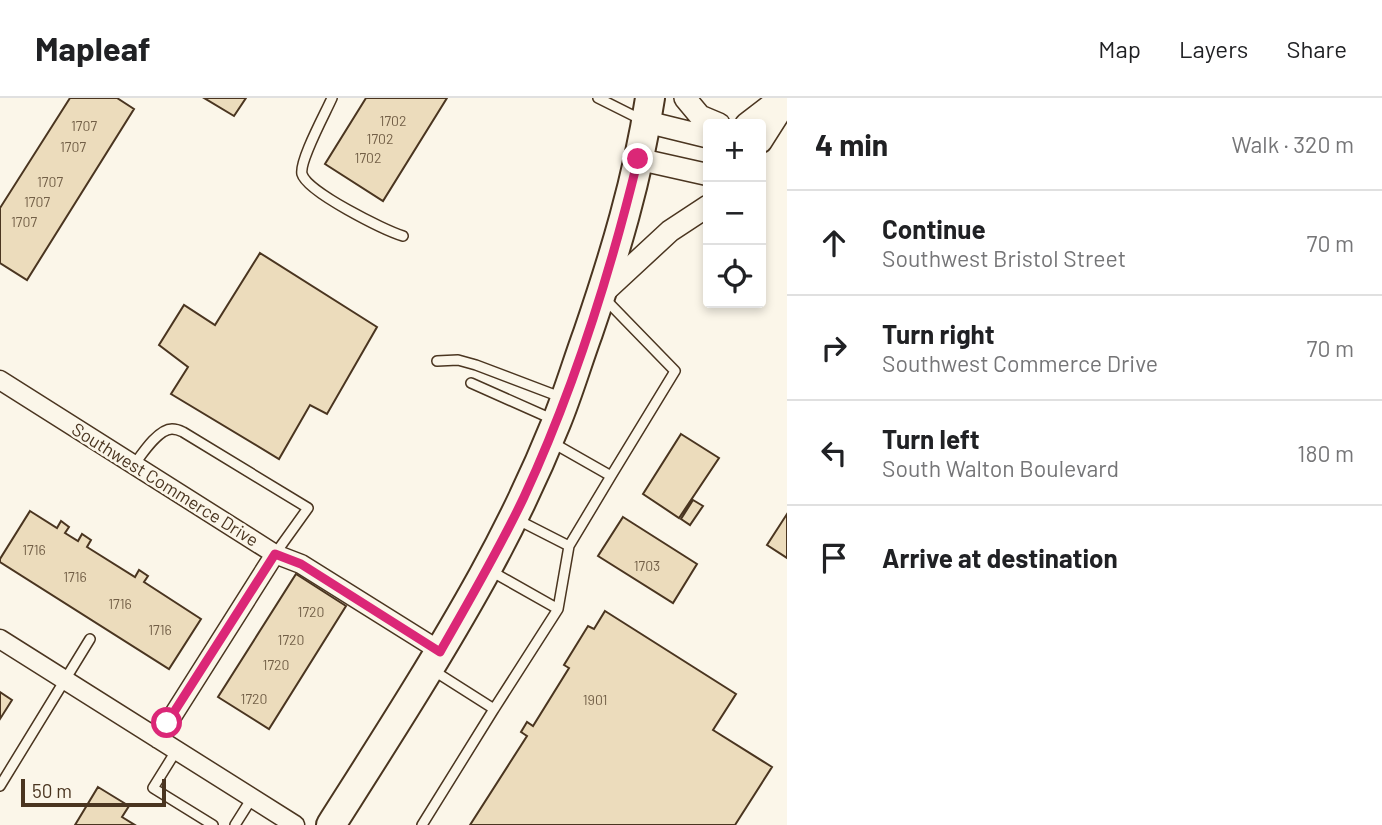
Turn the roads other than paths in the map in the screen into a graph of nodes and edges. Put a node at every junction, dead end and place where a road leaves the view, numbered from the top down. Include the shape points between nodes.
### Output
1 (332, 98) edge
2 (597, 98) edge
3 (685, 98) edge
4 (780, 98) edge
5 (787, 101) edge
6 (649, 110) edge
7 (707, 119) edge
8 (753, 119) edge
9 (766, 134) edge
10 (703, 135) edge
11 (638, 159) junction
12 (703, 174) edge
13 (703, 209) edge
14 (403, 236) dead end
15 (601, 295) junction
16 (438, 361) dead end
17 (0, 380) edge
18 (471, 383) dead end
19 (557, 420) junction
20 (134, 465) junction
21 (611, 475) junction
22 (513, 518) junction
23 (569, 546) junction
24 (275, 554) junction
25 (487, 568) junction
26 (558, 609) junction
27 (0, 639) edge
28 (90, 639) dead end
29 (435, 660) junction
30 (65, 681) junction
31 (494, 709) junction
32 (158, 739) junction
33 (176, 751) junction
34 (0, 786) edge
35 (252, 798) junction
36 (213, 825) edge
37 (235, 825) edge
38 (295, 825) edge
39 (331, 825) edge
40 (422, 825) edge

1 - 14 lane via 303,161 302,174 310,186 339,205
2 - 6 lane
3 - 7 street
4 - 8 street
5 - 9 street
6 - 10 street
6 - 11 main road
11 - 12 street
11 - 15 main road
13 - 15 street via 670,231
15 - 19 main road
15 - 21 lane via 675,371
16 - 19 lane via 476,365
17 - 20 street, Southwest Commerce Drive
18 - 19 lane
19 - 21 lane
19 - 22 main road
20 - 24 street, Southwest Commerce Drive
20 - 24 lane via 161,433 174,429 308,509
21 - 23 lane
22 - 23 lane
22 - 25 main road
23 - 26 lane
24 - 29 street, Southwest Commerce Drive via 301,564
24 - 32 street
25 - 26 lane
25 - 29 main road
26 - 31 lane
27 - 30 street
28 - 30 lane
29 - 31 lane
29 - 39 main road
30 - 32 street
30 - 34 lane
31 - 40 lane
32 - 33 street
33 - 35 street
33 - 36 lane via 153,788
35 - 37 lane
35 - 38 street

